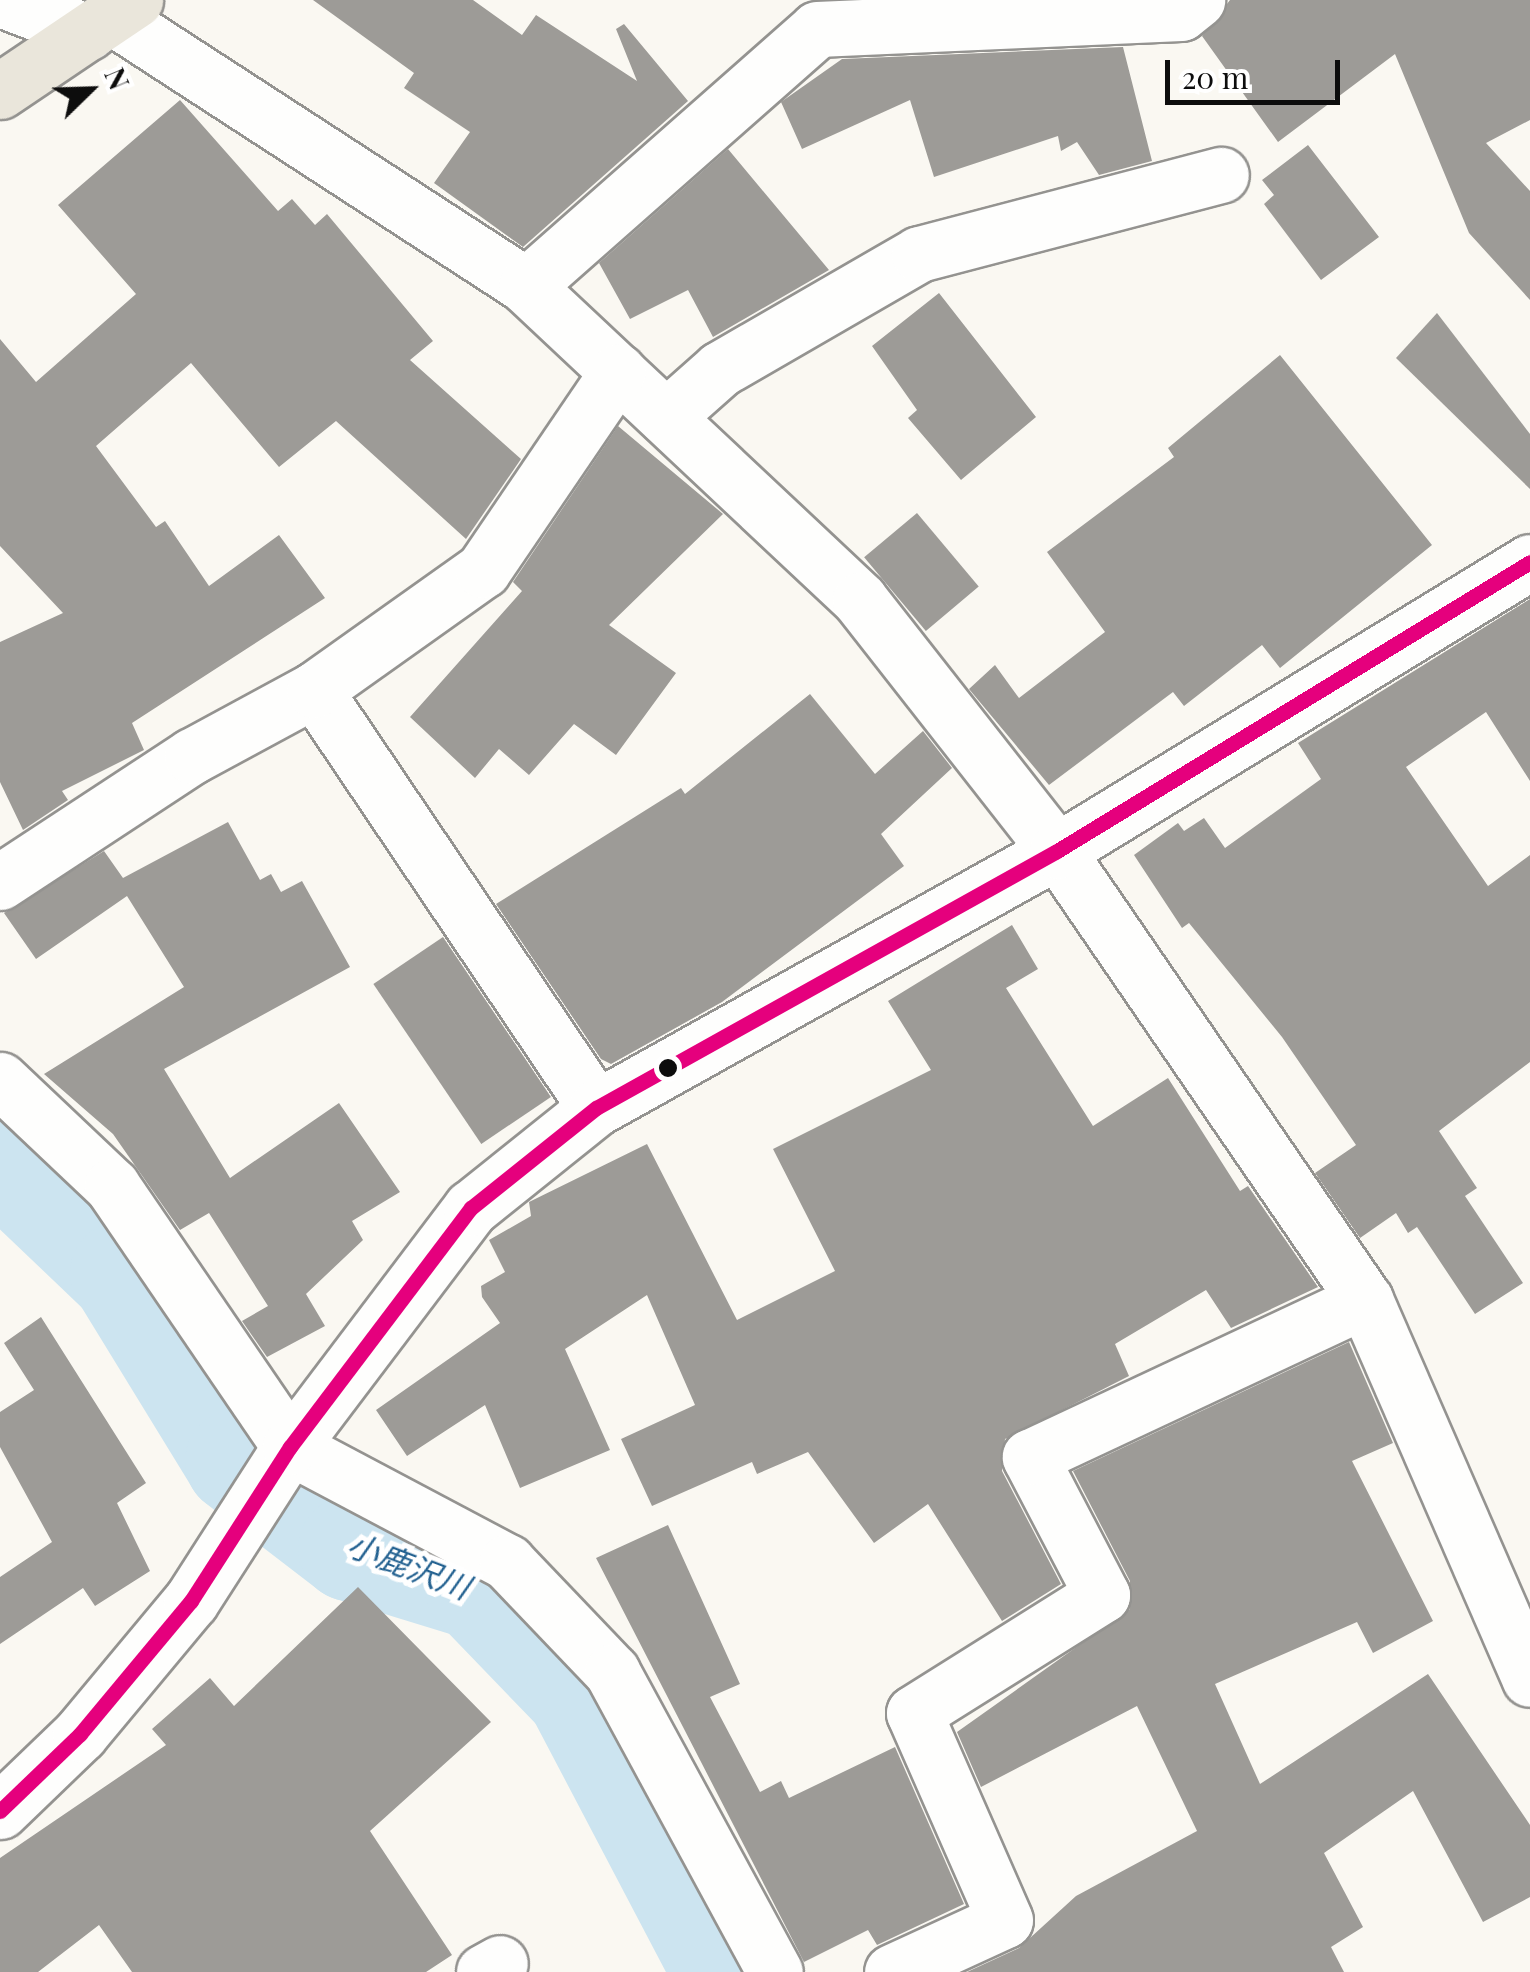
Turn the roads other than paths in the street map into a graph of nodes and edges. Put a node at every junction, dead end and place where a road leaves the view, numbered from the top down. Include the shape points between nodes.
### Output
1 (4, 0) edge
2 (1197, 0) edge
3 (111, 16) edge
4 (0, 92) edge
5 (1221, 175) dead end
6 (526, 286) junction
7 (618, 371) junction
8 (666, 417) junction
9 (1530, 562) edge
10 (314, 690) junction
11 (1057, 851) junction
12 (0, 882) edge
13 (0, 1080) edge
14 (596, 1108) junction
15 (1365, 1300) junction
16 (290, 1447) junction
17 (1530, 1679) edge
18 (0, 1811) edge
19 (775, 1972) edge
20 (892, 1972) edge

1 - 3 street
2 - 6 street via 1181,13 817,29
3 - 4 main road
3 - 6 street
5 - 8 street via 919,254 720,369
6 - 7 street
7 - 8 street
7 - 10 street via 484,570
8 - 11 street via 860,600
9 - 11 street
10 - 12 street via 192,756
10 - 14 street
11 - 14 street
11 - 15 street
13 - 16 street via 112,1186
14 - 16 street via 471,1208
15 - 17 street
15 - 20 street via 1030,1457 1102,1595 914,1713 1006,1920
16 - 18 street via 179,1616 80,1734
16 - 19 street via 506,1562 612,1672

